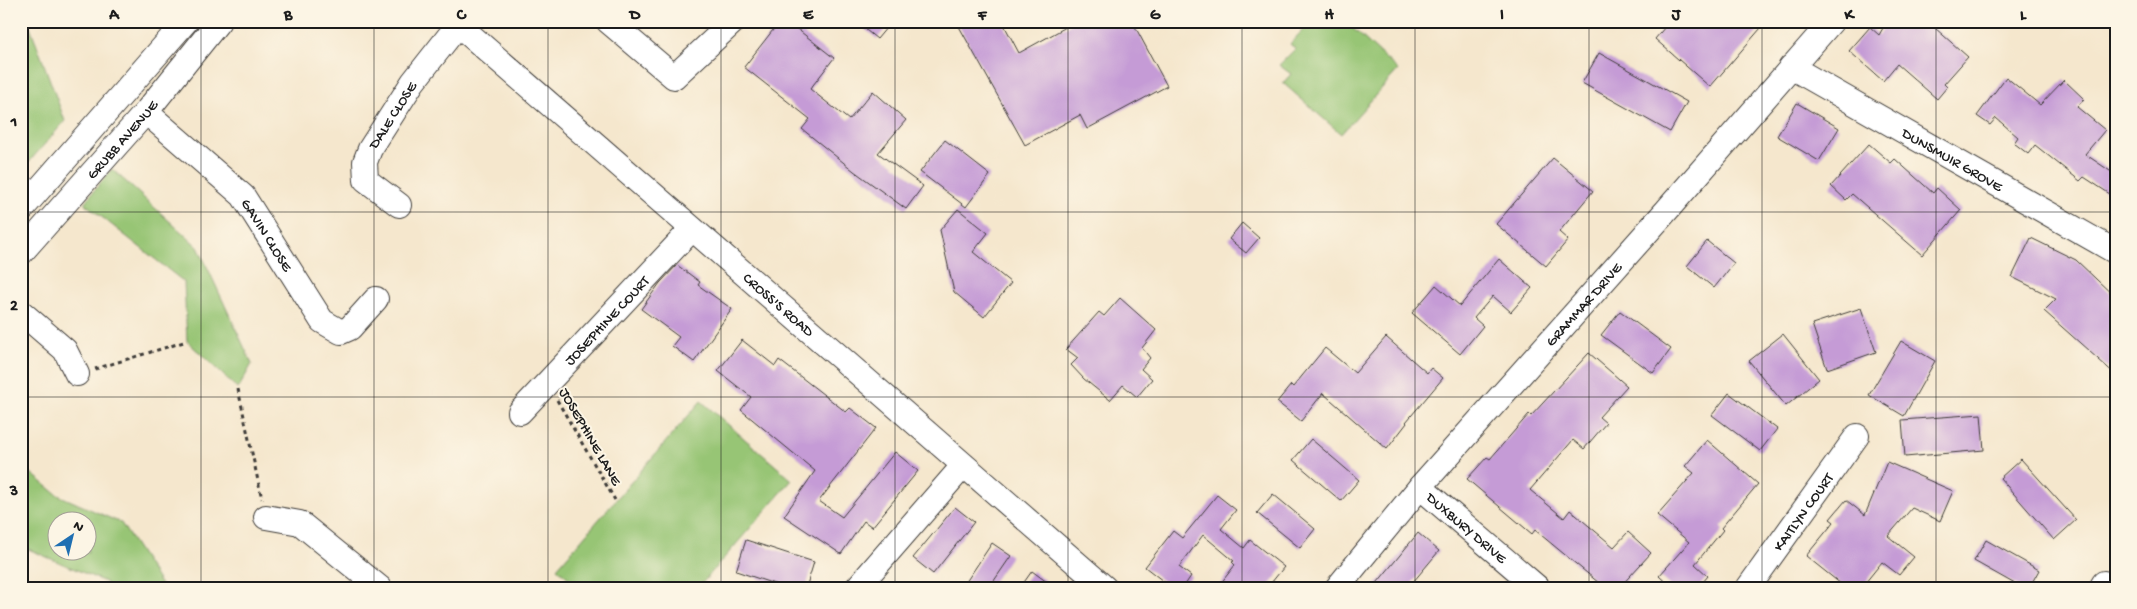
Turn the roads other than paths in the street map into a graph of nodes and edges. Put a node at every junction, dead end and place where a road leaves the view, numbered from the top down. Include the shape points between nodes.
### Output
1 (186, 21) edge
2 (219, 21) edge
3 (734, 21) edge
4 (1832, 21) edge
5 (456, 23) edge
6 (621, 25) edge
7 (1791, 66) junction
8 (146, 112) junction
9 (399, 205) dead end
10 (21, 210) edge
11 (692, 229) junction
12 (2116, 252) edge
13 (21, 253) edge
14 (376, 299) dead end
15 (21, 312) edge
16 (77, 374) road end
17 (520, 412) dead end
18 (1857, 436) dead end
19 (963, 466) junction
20 (1420, 487) junction
21 (266, 517) road end
22 (379, 587) edge
23 (857, 588) edge
24 (1105, 588) edge
25 (1337, 588) edge
26 (1538, 588) edge
27 (1748, 588) edge

1 - 10 street, GRUBB AVENUE
2 - 8 street, GRUBB AVENUE
3 - 6 street via 674,77
4 - 7 street, GRAMMAR DRIVE
5 - 9 street, DALE CLOSE via 413,82 365,162 366,180
5 - 11 street, CROSS'S ROAD
7 - 12 street, DUNSMUIR GROVE
7 - 20 street, GRAMMAR DRIVE
8 - 13 street, GRUBB AVENUE
8 - 14 street, GAVIN CLOSE via 243,196 322,321 341,332 350,328
11 - 17 street, JOSEPHINE COURT
11 - 19 street, CROSS'S ROAD
15 - 16 street via 65,350
18 - 27 street, KAITLYN COURT
19 - 23 street
19 - 24 street, CROSS'S ROAD
20 - 25 street, GRAMMAR DRIVE
20 - 26 street, DUXBURY DRIVE
21 - 22 street via 300,524

